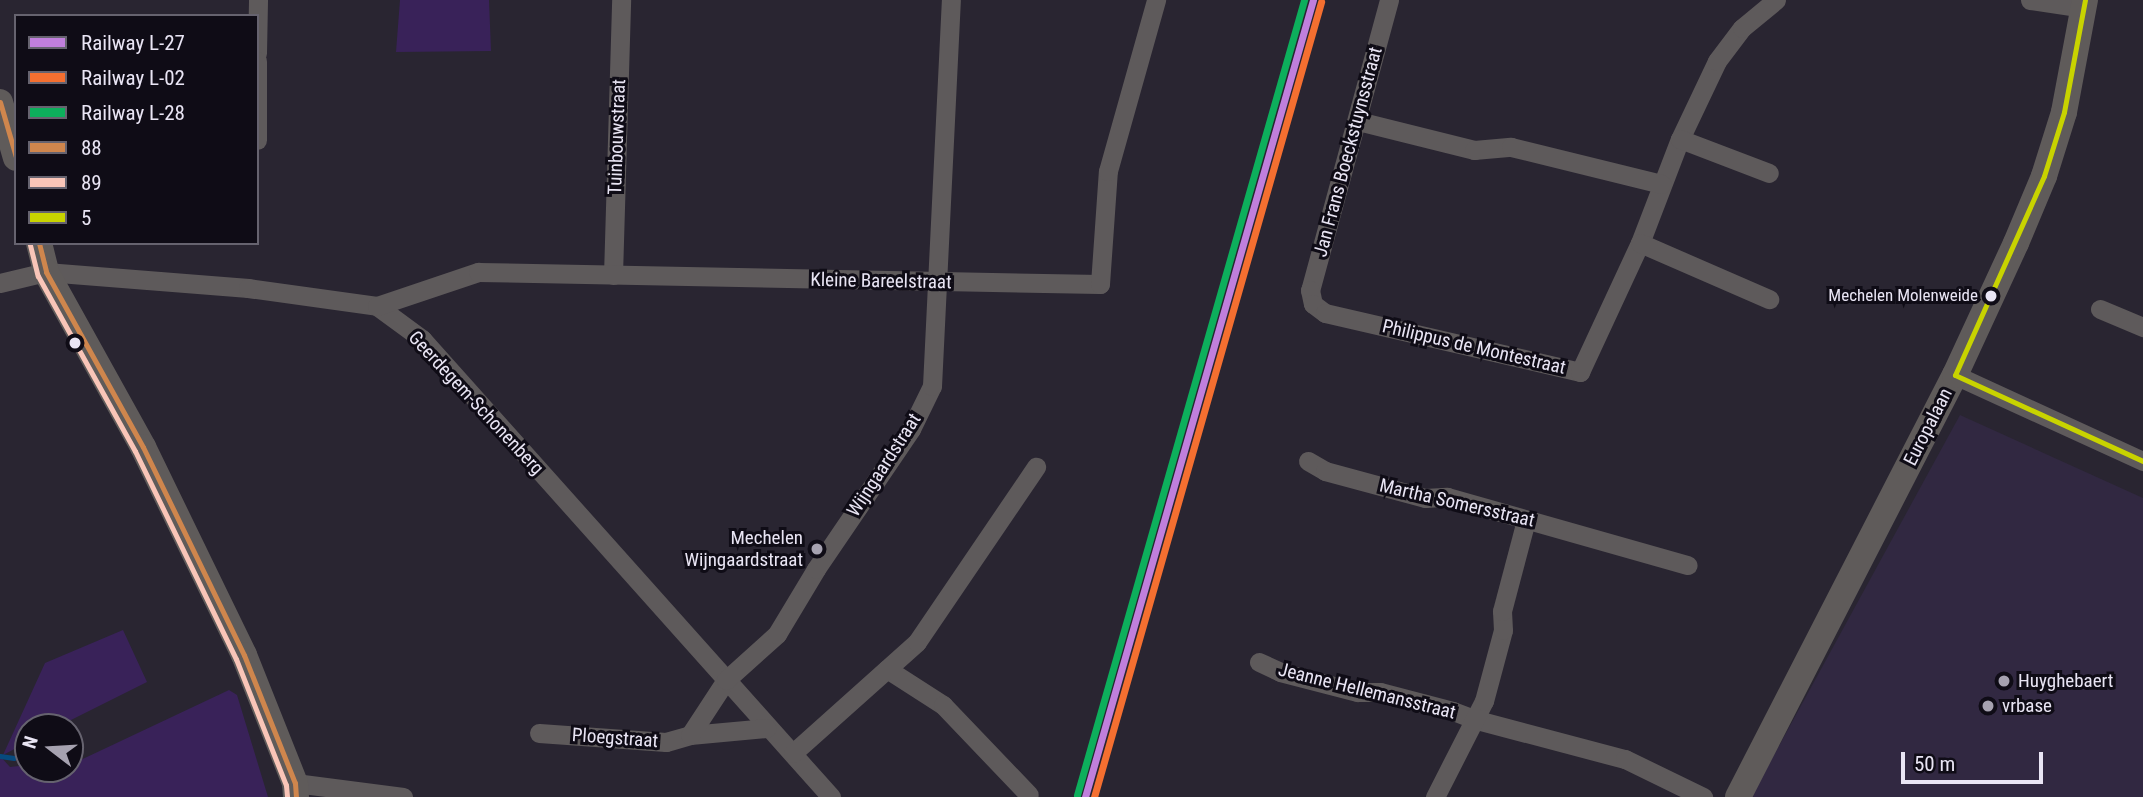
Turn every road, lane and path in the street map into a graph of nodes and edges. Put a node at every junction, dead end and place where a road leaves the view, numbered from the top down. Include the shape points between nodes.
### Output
1 (621, 0) edge
2 (951, 0) edge
3 (1156, 0) edge
4 (1389, 0) edge
5 (1776, 0) edge
6 (2030, 0) edge
7 (2085, 4) edge
8 (0, 102) edge
9 (1358, 121) junction
10 (1680, 139) junction
11 (14, 151) edge
12 (1769, 173) dead end
13 (1662, 184) junction
14 (1640, 243) junction
15 (39, 245) edge
16 (46, 272) junction
17 (613, 275) junction
18 (937, 282) junction
19 (0, 283) edge
20 (1769, 299) dead end
21 (1313, 304) joint
22 (377, 306) junction
23 (2100, 309) dead end
24 (2143, 327) edge
25 (1955, 375) junction
26 (1308, 461) dead end
27 (2143, 461) edge
28 (1036, 467) dead end
29 (1526, 520) junction
30 (1688, 565) dead end
31 (1259, 662) dead end
32 (887, 669) junction
33 (726, 680) junction
34 (1476, 720) junction
35 (767, 727) junction
36 (539, 733) dead end
37 (690, 735) junction
38 (793, 753) junction
39 (296, 790) edge
40 (1029, 795) edge
41 (403, 797) edge
42 (831, 797) edge
43 (1435, 797) edge
44 (1703, 797) edge
45 (1738, 797) edge

1 - 17 street, Tuinbouwstraat
2 - 18 street, Wijngaardstraat
3 - 18 street, Kleine Bareelstraat via 1108,171 1100,284
4 - 9 street, Jan Frans Boeckstuynsstraat
5 - 10 street, Philippus de Montestraat via 1742,28 1717,61
6 - 7 street
7 - 25 street, Europalaan via 2064,112 2044,176
8 - 11 street
9 - 13 street via 1474,150 1511,147
9 - 21 street, Jan Frans Boeckstuynsstraat via 1310,290
10 - 12 street
10 - 13 street, Philippus de Montestraat
13 - 14 street, Philippus de Montestraat
14 - 20 street
14 - 21 street, Philippus de Montestraat via 1580,372 1325,313
15 - 16 street
16 - 19 street, Geerdegem-Schonenberg
16 - 22 street, Geerdegem-Schonenberg via 248,288
16 - 39 street via 143,447 244,655
17 - 18 street, Kleine Bareelstraat
17 - 22 street, Kleine Bareelstraat via 478,272
18 - 33 street, Wijngaardstraat via 932,386 911,429 777,634
22 - 33 street, Geerdegem-Schonenberg via 422,339
23 - 24 street
25 - 27 street
25 - 45 street, Europalaan
26 - 29 street, Martha Somersstraat via 1325,471 1412,494 1447,497
28 - 32 street via 917,642
29 - 30 street, Martha Somersstraat
29 - 34 street, Jeanne Hellemansstraat via 1502,611 1503,630
31 - 34 street, Jeanne Hellemansstraat via 1280,672 1357,692 1380,692
32 - 38 street
32 - 40 street via 943,705
33 - 35 street, Geerdegem-Schonenberg
33 - 37 street
34 - 43 street, Jeanne Hellemansstraat
34 - 44 street, Jeanne Hellemansstraat via 1625,759
35 - 37 street, Ploegstraat
35 - 38 street, Geerdegem-Schonenberg
36 - 37 street, Ploegstraat via 666,742
38 - 42 street, Geerdegem-Schonenberg
39 - 41 street

